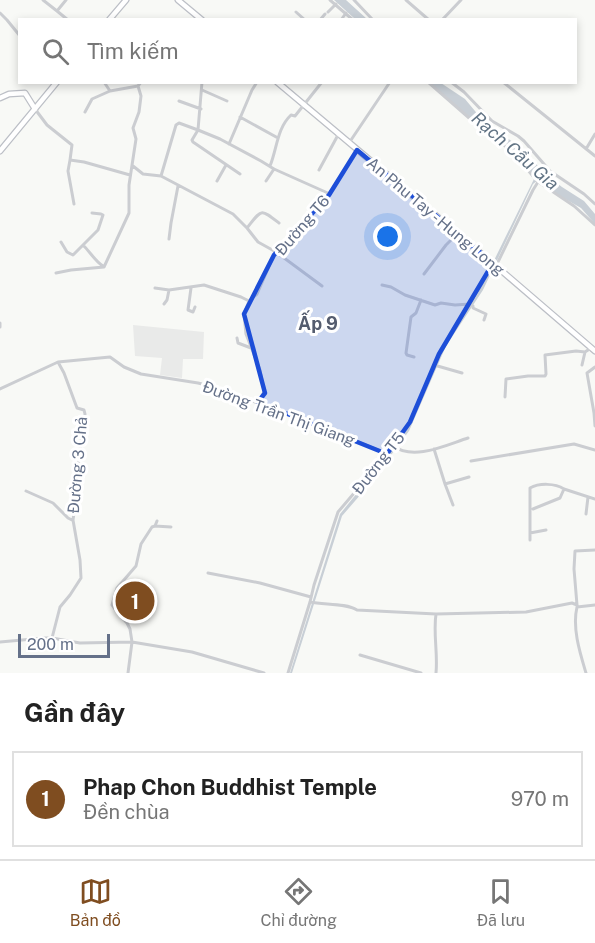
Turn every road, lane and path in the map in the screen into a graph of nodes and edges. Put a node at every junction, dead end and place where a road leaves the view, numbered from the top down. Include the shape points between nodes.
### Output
1 (43, 0) edge
2 (66, 0) edge
3 (126, 0) edge
4 (178, 0) edge
5 (330, 0) edge
6 (354, 0) edge
7 (406, 0) edge
8 (460, 0) edge
9 (336, 4) junction
10 (57, 10) junction
11 (296, 12) dead end
12 (0, 13) edge
13 (346, 13) junction
14 (195, 17) edge
15 (66, 18) edge
16 (111, 18) edge
17 (303, 18) edge
18 (322, 18) edge
19 (342, 18) edge
20 (351, 18) edge
21 (371, 18) edge
22 (427, 18) edge
23 (444, 18) edge
24 (18, 34) edge
25 (55, 84) edge
26 (105, 84) edge
27 (139, 84) edge
28 (202, 84) edge
29 (256, 84) edge
30 (278, 84) edge
31 (320, 84) edge
32 (389, 84) edge
33 (430, 84) edge
34 (454, 84) edge
35 (505, 84) edge
36 (202, 90) junction
37 (110, 91) junction
38 (0, 98) edge
39 (179, 101) dead end
40 (227, 101) dead end
41 (303, 105) junction
42 (35, 109) junction
43 (201, 109) junction
44 (85, 112) dead end
45 (240, 117) junction
46 (198, 130) junction
47 (595, 134) edge
48 (338, 135) junction
49 (278, 138) junction
50 (348, 143) junction
51 (229, 144) junction
52 (586, 149) junction
53 (357, 150) junction
54 (0, 151) edge
55 (595, 156) edge
56 (70, 160) junction
57 (132, 165) junction
58 (226, 165) junction
59 (270, 166) junction
60 (274, 169) junction
61 (319, 170) dead end
62 (240, 174) dead end
63 (130, 175) junction
64 (161, 176) junction
65 (217, 181) dead end
66 (266, 181) dead end
67 (538, 181) junction
68 (178, 186) junction
69 (330, 194) junction
70 (74, 204) dead end
71 (595, 204) edge
72 (92, 213) dead end
73 (279, 224) dead end
74 (595, 225) edge
75 (247, 228) junction
76 (457, 234) junction
77 (169, 239) dead end
78 (61, 242) dead end
79 (83, 246) junction
80 (276, 252) junction
81 (495, 265) junction
82 (105, 267) junction
83 (56, 273) dead end
84 (424, 274) dead end
85 (382, 285) dead end
86 (322, 286) dead end
87 (154, 288) dead end
88 (190, 288) junction
89 (169, 290) junction
90 (421, 300) junction
91 (249, 301) junction
92 (164, 304) dead end
93 (472, 305) junction
94 (195, 307) dead end
95 (484, 320) dead end
96 (237, 338) dead end
97 (595, 342) edge
98 (251, 348) junction
99 (592, 349) edge
100 (585, 352) junction
101 (414, 357) dead end
102 (58, 362) junction
103 (582, 365) dead end
104 (436, 366) junction
105 (595, 367) edge
106 (462, 373) dead end
107 (0, 389) edge
108 (505, 397) dead end
109 (258, 402) junction
110 (595, 426) edge
111 (468, 438) dead end
112 (394, 447) junction
113 (434, 448) junction
114 (595, 450) edge
115 (387, 454) junction
116 (471, 461) dead end
117 (469, 477) dead end
118 (445, 484) junction
119 (564, 489) junction
120 (26, 491) dead end
121 (588, 497) junction
122 (595, 499) edge
123 (453, 505) dead end
124 (534, 509) dead end
125 (586, 514) dead end
126 (73, 520) junction
127 (157, 521) dead end
128 (155, 526) junction
129 (171, 527) dead end
130 (546, 530) dead end
131 (530, 533) junction
132 (530, 540) dead end
133 (595, 550) edge
134 (208, 573) dead end
135 (136, 593) dead end
136 (312, 601) junction
137 (595, 605) edge
138 (577, 606) junction
139 (436, 614) junction
140 (126, 621) junction
141 (52, 638) junction
142 (0, 642) edge
143 (132, 642) junction
144 (360, 655) dead end
145 (411, 671) edge
146 (128, 673) edge
147 (264, 673) edge
148 (288, 673) edge
149 (422, 673) edge
150 (436, 673) edge
151 (585, 673) edge

1 - 10 street
2 - 10 street
3 - 16 street
4 - 14 street
5 - 9 street
6 - 21 street
7 - 22 street
8 - 23 street
9 - 13 street
9 - 18 street
10 - 15 street
11 - 17 street
12 - 24 street
13 - 19 street
13 - 20 street
25 - 42 street
26 - 37 street
27 - 37 street
27 - 57 street via 141,96 133,129 136,139
28 - 36 street
29 - 45 street
30 - 41 street, An Phu Tay - Hung Long
31 - 41 street
32 - 50 street
33 - 67 street via 512,151
34 - 71 street via 492,121 524,141 550,171
35 - 52 street
36 - 40 street
36 - 43 street
37 - 44 street via 92,99
38 - 42 street via 23,93
39 - 43 street
41 - 48 street, An Phu Tay - Hung Long
41 - 49 street via 295,116 289,117
42 - 54 street
42 - 56 street via 47,125 72,145
43 - 46 street
45 - 49 street
45 - 51 street
46 - 51 street
46 - 58 street via 193,142
46 - 64 street via 177,124
47 - 52 street
48 - 50 street, An Phu Tay - Hung Long
48 - 61 street
49 - 59 street
50 - 53 street, An Phu Tay - Hung Long
51 - 59 street
52 - 55 street
53 - 69 street, Đường T6
53 - 76 street, An Phu Tay - Hung Long
56 - 63 street
56 - 70 street
57 - 63 street
57 - 64 street via 143,174
58 - 62 street
58 - 65 street
59 - 60 street
60 - 66 street
60 - 69 street
63 - 82 street via 129,213
64 - 68 street
67 - 74 street
67 - 81 street, Đường T5
68 - 75 street via 233,214
68 - 77 street
69 - 80 street, Đường T6
72 - 79 street via 103,215 98,230
73 - 75 street via 261,212
75 - 80 street via 258,242
76 - 81 street, An Phu Tay - Hung Long
76 - 84 street
78 - 79 street via 73,255
79 - 82 street
80 - 86 street
80 - 91 street, Đường T6 via 257,294
81 - 93 street, Đường T5
81 - 99 street, An Phu Tay - Hung Long
82 - 83 street
85 - 90 street
87 - 89 street
88 - 89 street
88 - 91 street via 207,286
88 - 94 street via 188,310 193,312
89 - 92 street
90 - 93 street via 437,305
90 - 101 street via 411,317 406,353
91 - 98 street, Đường T6 via 244,314
93 - 95 street via 486,314
93 - 104 street, Đường T5 via 447,340
96 - 98 street via 238,343
97 - 99 street
98 - 109 street, Đường T6 via 264,391
99 - 100 street
100 - 103 street
100 - 108 street via 545,355 545,376 506,379
102 - 107 street, Đường Trần Thị Giang
102 - 109 street, Đường Trần Thị Giang via 110,357 141,374 198,383
102 - 126 street, Đường 3 Chả via 77,408 85,414
104 - 106 street
104 - 112 street, Đường T5
105 - 110 street via 587,373
109 - 115 street, Đường Trần Thị Giang
111 - 113 street
112 - 113 street via 412,452
112 - 115 street, Đường T5
113 - 118 street
114 - 116 street via 574,444
115 - 136 street, Đường T5 via 338,512
117 - 118 street
118 - 123 street
119 - 121 street
119 - 124 street via 560,498
119 - 131 street via 552,485 530,488
120 - 126 street via 51,502
121 - 122 street
121 - 125 street
126 - 141 street, Đường 3 Chả via 81,578 60,607
127 - 128 street
128 - 129 street
128 - 140 street via 142,542 134,569 116,589 113,606
130 - 131 street
131 - 132 street
133 - 138 street via 575,551
134 - 136 street via 260,583
135 - 140 street
136 - 139 street via 357,610
136 - 148 street, Đường T5
137 - 138 street
138 - 139 street via 572,603 526,612
138 - 151 street via 576,627
139 - 150 street
140 - 143 street
141 - 142 street
141 - 143 street via 80,643
143 - 146 street
143 - 147 street via 192,652
144 - 145 street
145 - 149 street

